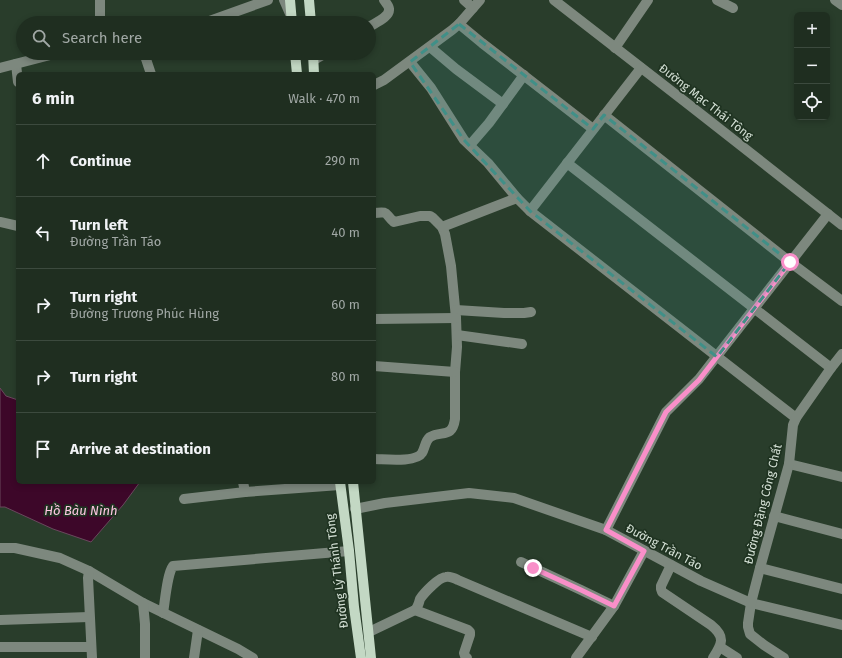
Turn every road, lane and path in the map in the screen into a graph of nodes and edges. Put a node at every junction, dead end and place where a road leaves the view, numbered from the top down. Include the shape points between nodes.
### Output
1 (100, 0) edge
2 (268, 0) edge
3 (284, 0) edge
4 (290, 0) edge
5 (309, 0) edge
6 (384, 0) edge
7 (464, 0) edge
8 (480, 0) edge
9 (554, 0) edge
10 (648, 0) edge
11 (717, 0) edge
12 (835, 0) edge
13 (842, 5) edge
14 (473, 8) junction
15 (733, 8) dead end
16 (100, 16) edge
17 (223, 16) edge
18 (290, 16) edge
19 (292, 16) edge
20 (310, 16) edge
21 (376, 22) edge
22 (459, 24) junction
23 (430, 47) junction
24 (615, 48) junction
25 (31, 60) edge
26 (146, 60) edge
27 (296, 60) edge
28 (314, 60) edge
29 (410, 62) junction
30 (16, 64) junction
31 (0, 68) edge
32 (641, 68) junction
33 (17, 72) edge
34 (149, 72) edge
35 (297, 72) edge
36 (314, 72) edge
37 (524, 75) junction
38 (376, 85) edge
39 (503, 104) junction
40 (604, 115) junction
41 (593, 129) junction
42 (470, 145) junction
43 (567, 163) junction
44 (517, 198) junction
45 (530, 211) junction
46 (376, 213) edge
47 (828, 214) junction
48 (0, 222) edge
49 (842, 225) edge
50 (16, 226) edge
51 (442, 226) junction
52 (790, 262) junction
53 (842, 301) edge
54 (754, 308) junction
55 (531, 312) dead end
56 (456, 314) junction
57 (376, 319) edge
58 (456, 335) junction
59 (522, 344) dead end
60 (842, 354) edge
61 (717, 357) junction
62 (376, 366) edge
63 (831, 368) junction
64 (455, 372) junction
65 (796, 418) junction
66 (376, 459) edge
67 (789, 464) junction
68 (842, 477) edge
69 (340, 484) edge
70 (353, 484) edge
71 (244, 487) edge
72 (184, 499) dead end
73 (355, 509) junction
74 (774, 516) junction
75 (606, 530) junction
76 (842, 534) edge
77 (0, 548) edge
78 (644, 551) junction
79 (349, 552) junction
80 (521, 562) dead end
81 (671, 565) junction
82 (760, 568) junction
83 (90, 571) junction
84 (842, 589) edge
85 (143, 603) junction
86 (751, 603) junction
87 (614, 606) junction
88 (415, 610) junction
89 (163, 613) junction
90 (89, 617) junction
91 (0, 620) edge
92 (842, 626) edge
93 (198, 630) junction
94 (369, 632) junction
95 (592, 637) junction
96 (91, 647) junction
97 (720, 647) junction
98 (0, 648) edge
99 (92, 658) edge
100 (145, 658) edge
101 (194, 658) edge
102 (253, 658) edge
103 (361, 658) edge
104 (371, 658) edge
105 (467, 658) edge
106 (576, 658) edge
107 (713, 658) edge
108 (737, 658) edge
109 (784, 658) edge

1 - 16 street
2 - 17 street
3 - 18 street
4 - 19 main road
5 - 20 main road
6 - 21 street via 389,7 388,14
7 - 14 street
8 - 14 street
9 - 24 street, Đường Mạc Thái Tông
10 - 24 street
11 - 15 street
12 - 13 street
14 - 22 street
22 - 23 street
22 - 37 street
23 - 29 street
23 - 39 street
24 - 32 street, Đường Mạc Thái Tông
25 - 30 street
26 - 34 street
27 - 35 main road
28 - 36 main road
29 - 38 street
29 - 42 street
30 - 31 street
30 - 33 street
32 - 40 street
32 - 47 street, Đường Mạc Thái Tông
37 - 39 street
37 - 41 street
39 - 42 street
40 - 41 street
40 - 52 street
41 - 43 street
42 - 44 street
43 - 45 street
43 - 54 street
44 - 45 street
44 - 51 street
45 - 61 street
46 - 51 street via 386,213 394,222 430,216
47 - 49 street, Đường Mạc Thái Tông
47 - 52 street
48 - 50 street
51 - 56 street via 451,266
52 - 53 street
52 - 54 street
54 - 61 street
54 - 63 street
55 - 56 street
56 - 57 street
56 - 58 street
58 - 59 street
58 - 64 street
60 - 63 street, Đường Đặng Công Chất
61 - 65 street
61 - 75 street via 699,380 666,412
62 - 64 street
63 - 65 street, Đường Đặng Công Chất
64 - 66 street via 455,419 452,430 431,436 418,457
65 - 67 street, Đường Đặng Công Chất
67 - 68 street
67 - 74 street, Đường Đặng Công Chất
69 - 71 street
69 - 79 main road, Đường Lý Thánh Tông
70 - 73 main road, Đường Lý Thánh Tông
71 - 72 street
73 - 75 street, Đường Trần Táo via 468,493 484,494 514,498
73 - 94 main road, Đường Lý Thánh Tông
74 - 76 street
74 - 82 street, Đường Đặng Công Chất
75 - 78 street, Đường Trần Táo
77 - 83 street via 15,548 60,558
78 - 81 street, Đường Trần Táo
78 - 87 street
79 - 89 street via 173,566
79 - 103 main road, Đường Lý Thánh Tông
80 - 87 street
81 - 86 street, Đường Trần Táo
81 - 97 street via 661,586 662,592 717,629 720,634
82 - 84 street
82 - 86 street, Đường Đặng Công Chất
83 - 85 street
83 - 90 street
85 - 89 street
85 - 100 street
86 - 92 street, Đường Trần Táo
86 - 109 street, Đường Đặng Công Chất via 748,627 750,634
87 - 95 street
88 - 94 street
88 - 95 street via 421,598 445,576
88 - 105 street via 468,630 470,635 464,653
89 - 93 street
90 - 91 street
90 - 96 street
93 - 101 street
93 - 102 street
94 - 104 main road, Đường Lý Thánh Tông
95 - 106 street
96 - 98 street
96 - 99 street
97 - 107 street
97 - 108 street

